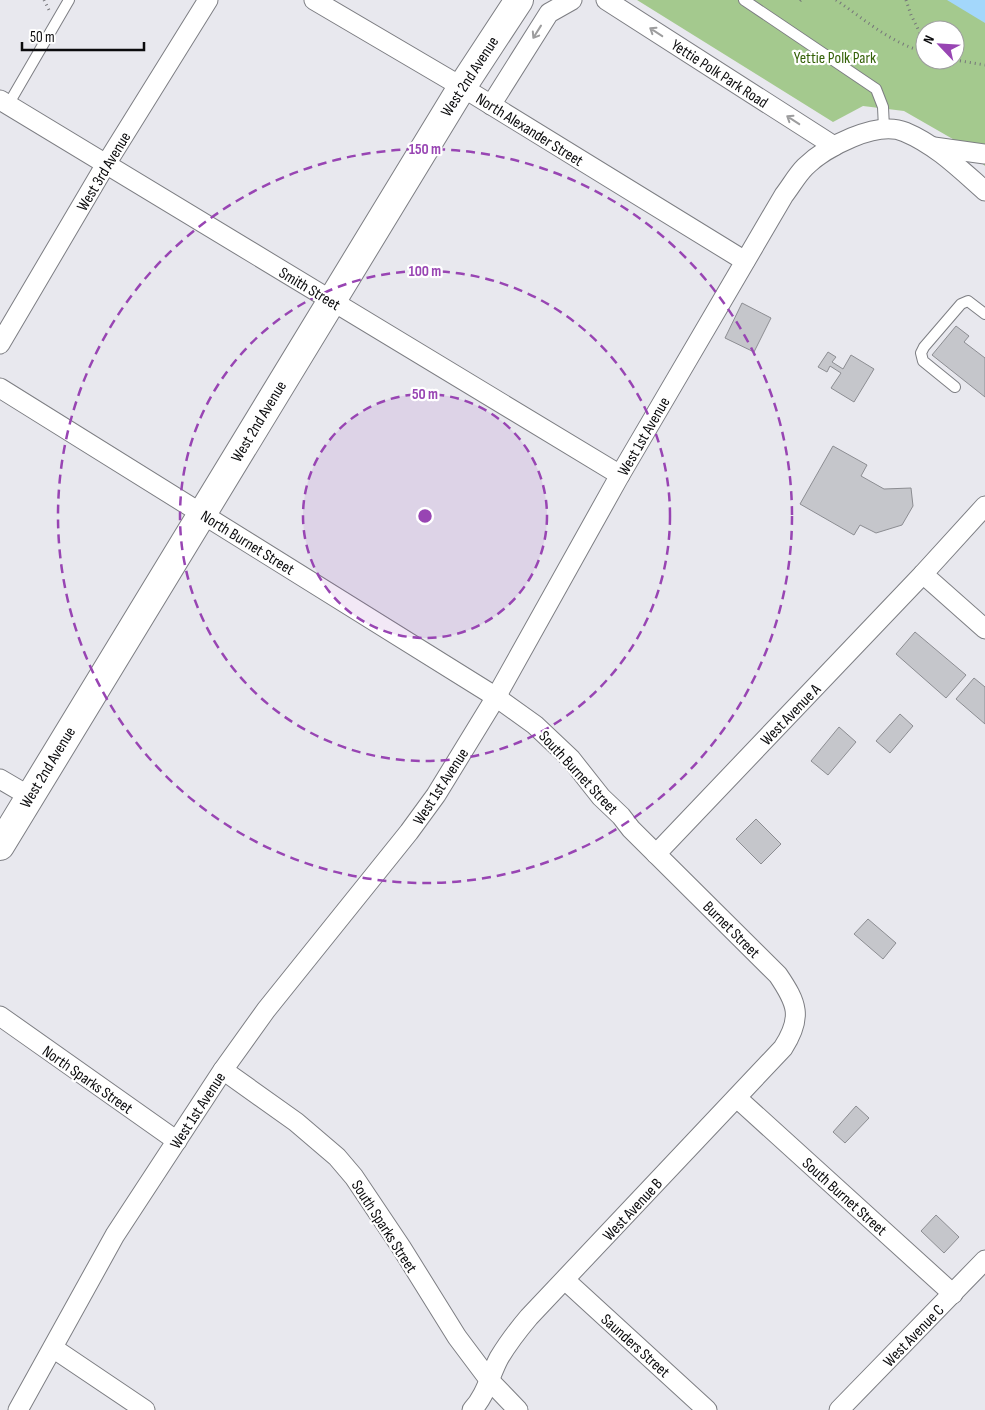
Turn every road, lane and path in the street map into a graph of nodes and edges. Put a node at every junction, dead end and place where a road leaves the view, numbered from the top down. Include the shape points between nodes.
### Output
1 (70, 0) edge
2 (208, 0) edge
3 (314, 0) edge
4 (519, 0) edge
5 (572, 0) edge
6 (606, 0) edge
7 (744, 0) edge
8 (836, 0) edge
9 (906, 0) edge
10 (915, 23) edge
11 (915, 48) edge
12 (965, 61) edge
13 (985, 64) edge
14 (462, 87) junction
15 (4, 102) edge
16 (491, 105) junction
17 (884, 128) junction
18 (834, 146) junction
19 (934, 147) junction
20 (985, 154) edge
21 (106, 164) junction
22 (985, 191) edge
23 (745, 261) junction
24 (331, 301) junction
25 (985, 314) edge
26 (0, 344) edge
27 (955, 387) dead end
28 (0, 388) edge
29 (620, 475) junction
30 (985, 506) edge
31 (202, 513) junction
32 (923, 574) junction
33 (985, 629) edge
34 (496, 697) junction
35 (0, 779) edge
36 (29, 796) junction
37 (0, 846) edge
38 (656, 854) junction
39 (796, 1012) joint
40 (0, 1016) edge
41 (223, 1070) junction
42 (737, 1098) junction
43 (177, 1141) junction
44 (985, 1260) edge
45 (565, 1280) junction
46 (953, 1294) junction
47 (53, 1348) junction
48 (490, 1381) junction
49 (18, 1410) edge
50 (145, 1410) edge
51 (472, 1410) edge
52 (518, 1410) edge
53 (707, 1410) edge
54 (839, 1410) edge

1 - 15 lane
2 - 21 street, West 3rd Avenue
3 - 14 street, North Alexander Street
4 - 14 street, West 2nd Avenue
5 -> 16 street via 549,13
18 -> 6 street, Yettie Polk Park Road
7 - 17 lane via 876,89 883,107
8 - 11 path via 897,40
9 - 10 path
12 - 13 path
14 - 16 street, North Alexander Street
14 - 24 street, West 2nd Avenue
15 - 21 street, Smith Street
16 - 23 street, North Alexander Street
17 - 18 street, West 1st Avenue
17 - 19 street via 904,131
18 - 23 street, West 1st Avenue via 805,167 784,195
19 - 20 street
19 - 22 street
21 - 24 street, Smith Street
21 - 26 street, West 3rd Avenue
23 - 29 street, West 1st Avenue
24 - 29 street, Smith Street
24 - 31 street, West 2nd Avenue
25 - 27 lane via 968,301 961,304 921,353 923,361
28 - 31 street, North Burnet Street
29 - 34 street, West 1st Avenue
30 - 32 street, West Avenue A
31 - 34 street, North Burnet Street
31 - 36 street, West 2nd Avenue
32 - 33 street
32 - 38 street, West Avenue A
34 - 38 street, South Burnet Street via 535,725 571,759
34 - 41 street, West 1st Avenue via 436,795 409,832 266,1010
35 - 36 street
36 - 37 street, West 2nd Avenue
38 - 39 street, Burnet Street via 778,975 791,995
39 - 42 street, West Avenue B via 790,1038
40 - 43 street, North Sparks Street
41 - 43 street, West 1st Avenue
41 - 48 street, South Sparks Street via 296,1122 337,1157 354,1177 457,1337
42 - 45 street, West Avenue B
42 - 46 street, South Burnet Street
43 - 47 street, West 1st Avenue via 115,1235
44 - 46 street, West Avenue C
45 - 48 street, West Avenue B via 517,1332 499,1359
45 - 53 street, Saunders Street
46 - 54 street, West Avenue C
47 - 49 street, West 1st Avenue
47 - 50 street
48 - 51 street, West Avenue B
48 - 52 street, South Sparks Street

